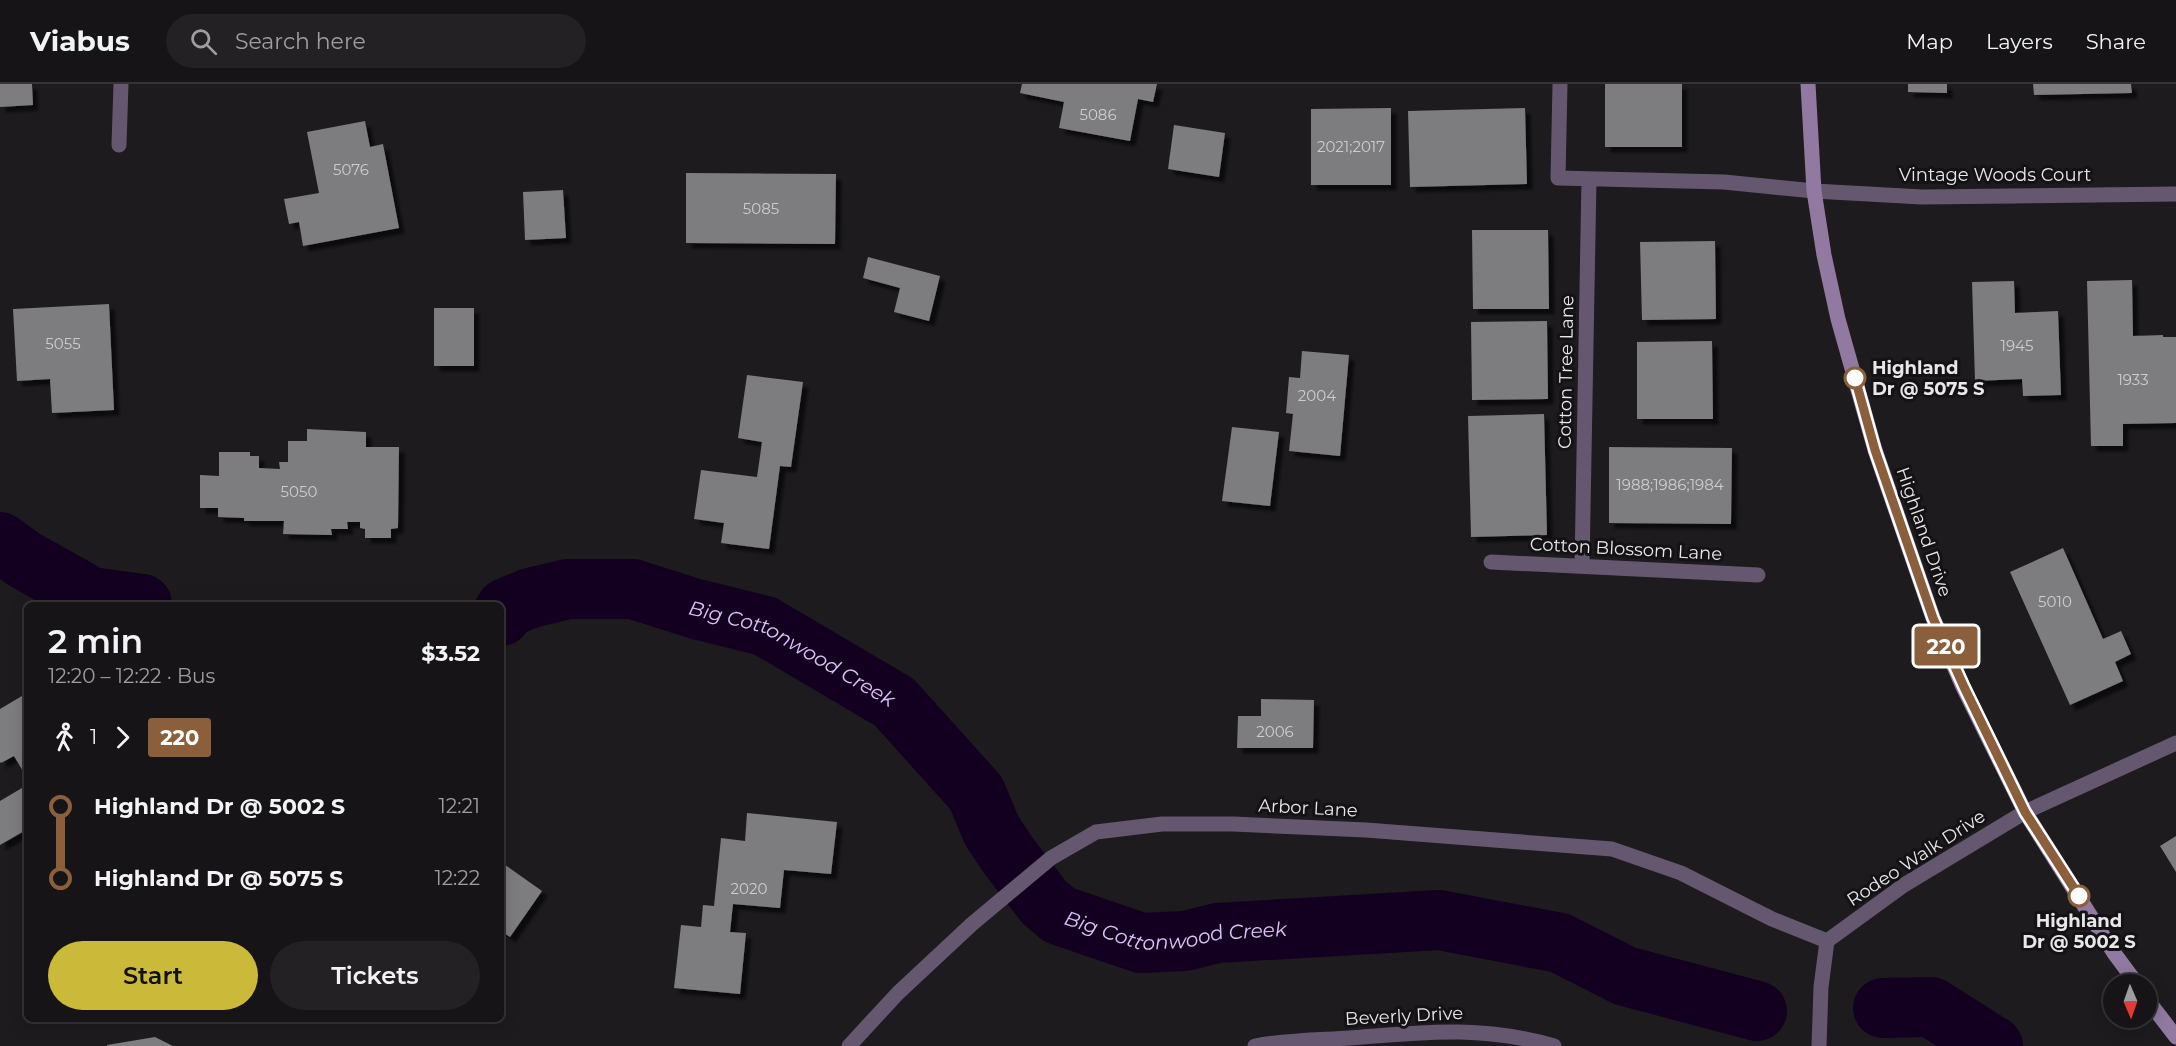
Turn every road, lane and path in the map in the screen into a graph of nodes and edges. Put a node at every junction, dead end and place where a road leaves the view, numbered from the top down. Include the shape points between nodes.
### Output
1 (121, 84) edge
2 (1560, 84) edge
3 (1808, 84) edge
4 (119, 145) dead end
5 (1589, 179) junction
6 (1814, 191) junction
7 (2176, 194) edge
8 (1491, 562) dead end
9 (1582, 566) junction
10 (1758, 575) dead end
11 (2176, 742) edge
12 (2025, 812) junction
13 (1827, 941) junction
14 (2130, 974) edge
15 (2157, 1012) edge
16 (2176, 1037) edge
17 (849, 1046) edge
18 (1254, 1046) edge
19 (1554, 1046) edge
20 (1819, 1046) edge

1 - 4 street
2 - 5 street via 1558,178
3 - 6 main road, Highland Drive
5 - 6 street via 1724,183
5 - 9 street, Cotton Tree Lane
6 - 7 street, Vintage Woods Court via 1922,197
6 - 12 main road, Highland Drive via 1838,318 1899,522 1933,618
8 - 9 street, Cotton Blossom Lane
9 - 10 street, Cotton Blossom Lane
11 - 12 street, Rodeo Walk Drive
12 - 13 street, Rodeo Walk Drive via 1904,885
12 - 14 main road, Highland Drive
13 - 17 street, Arbor Lane via 1772,919 1680,873 1612,849 1366,830 1162,824 1096,832 1051,858 898,993
13 - 20 street
15 - 16 main road
18 - 19 street, Beverly Drive via 1453,1031 1498,1033

